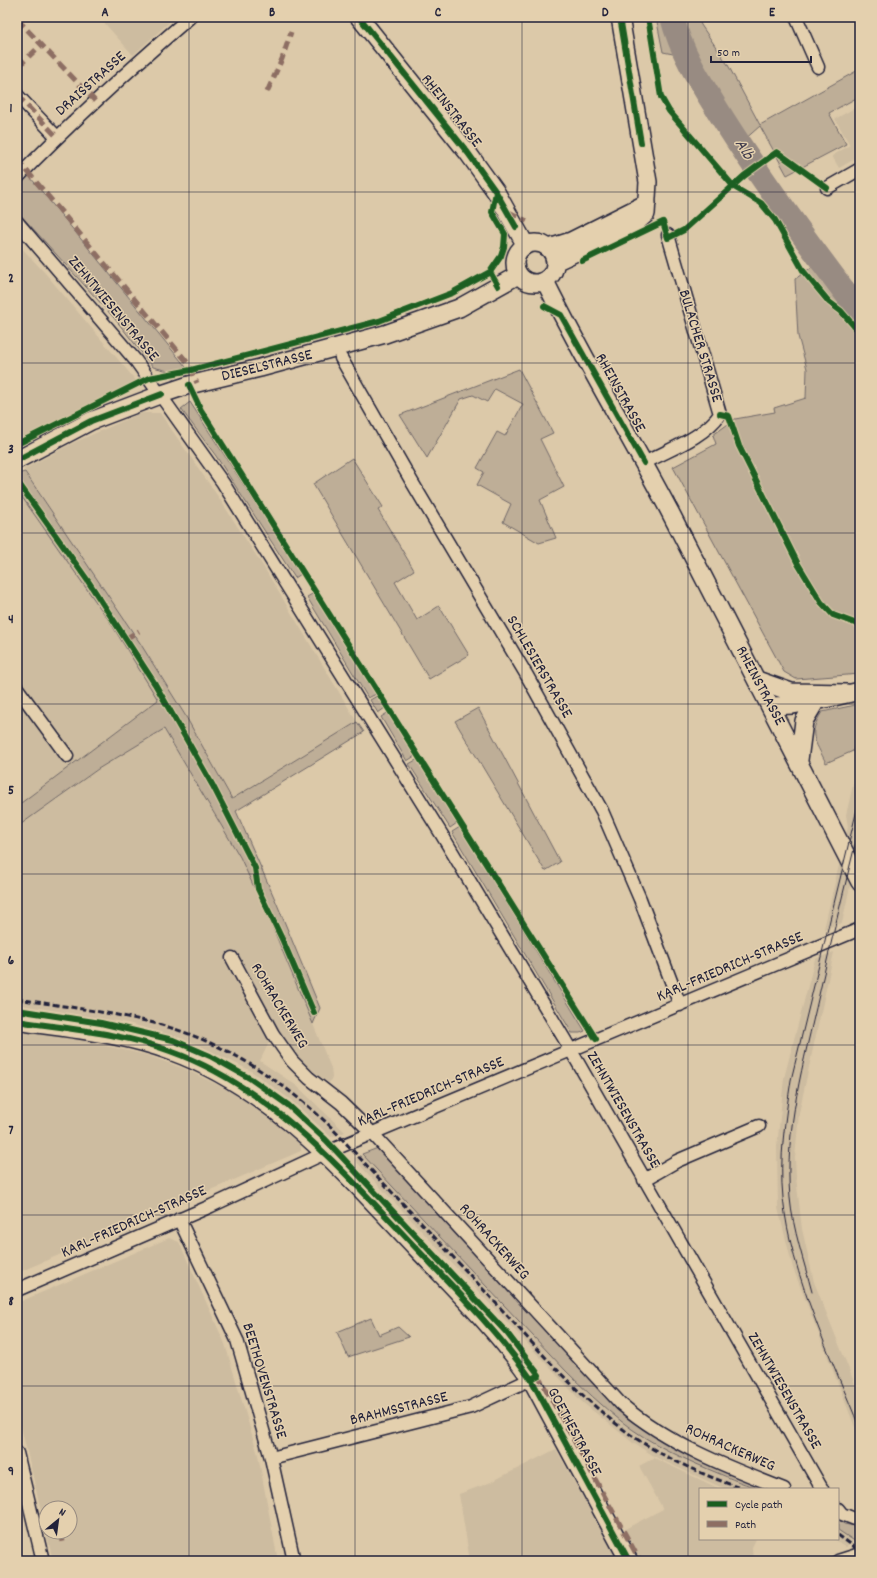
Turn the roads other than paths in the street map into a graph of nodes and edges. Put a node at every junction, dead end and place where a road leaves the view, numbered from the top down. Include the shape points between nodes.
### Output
1 (190, 17) edge
2 (360, 17) edge
3 (620, 17) edge
4 (796, 17) edge
5 (818, 67) dead end
6 (17, 95) edge
7 (57, 137) junction
8 (860, 169) edge
9 (17, 178) edge
10 (827, 188) dead end
11 (17, 222) edge
12 (668, 235) dead end
13 (525, 244) junction
14 (552, 255) junction
15 (518, 274) junction
16 (545, 281) junction
17 (341, 358) dead end
18 (162, 394) junction
19 (17, 460) edge
20 (644, 463) junction
21 (757, 680) junction
22 (17, 688) edge
23 (854, 692) edge
24 (816, 701) junction
25 (771, 706) junction
26 (67, 756) dead end
27 (798, 760) junction
28 (860, 882) edge
29 (860, 929) edge
30 (232, 958) dead end
31 (680, 1005) junction
32 (17, 1022) edge
33 (571, 1051) junction
34 (759, 1126) dead end
35 (373, 1134) junction
36 (324, 1153) junction
37 (644, 1180) junction
38 (179, 1219) junction
39 (17, 1290) edge
40 (531, 1379) junction
41 (17, 1453) edge
42 (271, 1458) junction
43 (782, 1488) edge
44 (821, 1488) edge
45 (840, 1512) edge
46 (860, 1521) edge
47 (860, 1554) edge
48 (43, 1561) edge
49 (294, 1561) edge
50 (629, 1561) edge
51 (838, 1561) edge

1 - 7 street, DRAISSTRASSE
2 - 13 street, RHEINSTRASSE via 468,153 496,192
3 - 14 street via 648,182 646,214 632,226
4 - 5 street
6 - 7 street
7 - 9 street, DRAISSTRASSE
8 - 10 street
11 - 18 street, ZEHNTWIESENSTRASSE via 112,331
12 - 20 street, BULACHER STRASSE via 720,414 714,424 701,433
13 - 14 street via 539,243
13 - 15 street via 515,255 515,269
14 - 16 street via 553,273
15 - 16 street via 525,281 532,283
15 - 18 street, DIESELSTRASSE via 459,308 385,334
16 - 20 street, RHEINSTRASSE via 561,315
17 - 31 street, SCHLESIERSTRASSE via 526,674 602,811 640,899
18 - 19 street, DIESELSTRASSE via 91,421
18 - 33 street, ZEHNTWIESENSTRASSE via 223,483 442,835
20 - 21 street, RHEINSTRASSE
21 - 23 street via 792,692
21 - 25 street, RHEINSTRASSE
22 - 26 street
23 - 24 street
24 - 25 street
24 - 27 street via 804,721
25 - 27 street, RHEINSTRASSE
27 - 28 street, RHEINSTRASSE
29 - 31 street, KARL-FRIEDRICH-STRASSE
30 - 35 street, ROHRACKERWEG via 273,1034 292,1061
31 - 33 street, KARL-FRIEDRICH-STRASSE
32 - 36 street, GOETHESTRASSE via 114,1036 170,1051 205,1066 244,1088 285,1117
33 - 35 street, KARL-FRIEDRICH-STRASSE
33 - 37 street, ZEHNTWIESENSTRASSE
34 - 37 street via 677,1161
35 - 36 street, KARL-FRIEDRICH-STRASSE
35 - 43 street, ROHRACKERWEG via 621,1404 644,1423 693,1451
36 - 38 street, KARL-FRIEDRICH-STRASSE
36 - 40 street, GOETHESTRASSE via 492,1329
37 - 44 street, ZEHNTWIESENSTRASSE
38 - 39 street, KARL-FRIEDRICH-STRASSE
38 - 42 street, BEETHOVENSTRASSE via 237,1340
40 - 42 street, BRAHMSSTRASSE via 471,1407
40 - 50 street, GOETHESTRASSE
41 - 48 street
42 - 49 street, BEETHOVENSTRASSE
45 - 46 street
47 - 51 street

